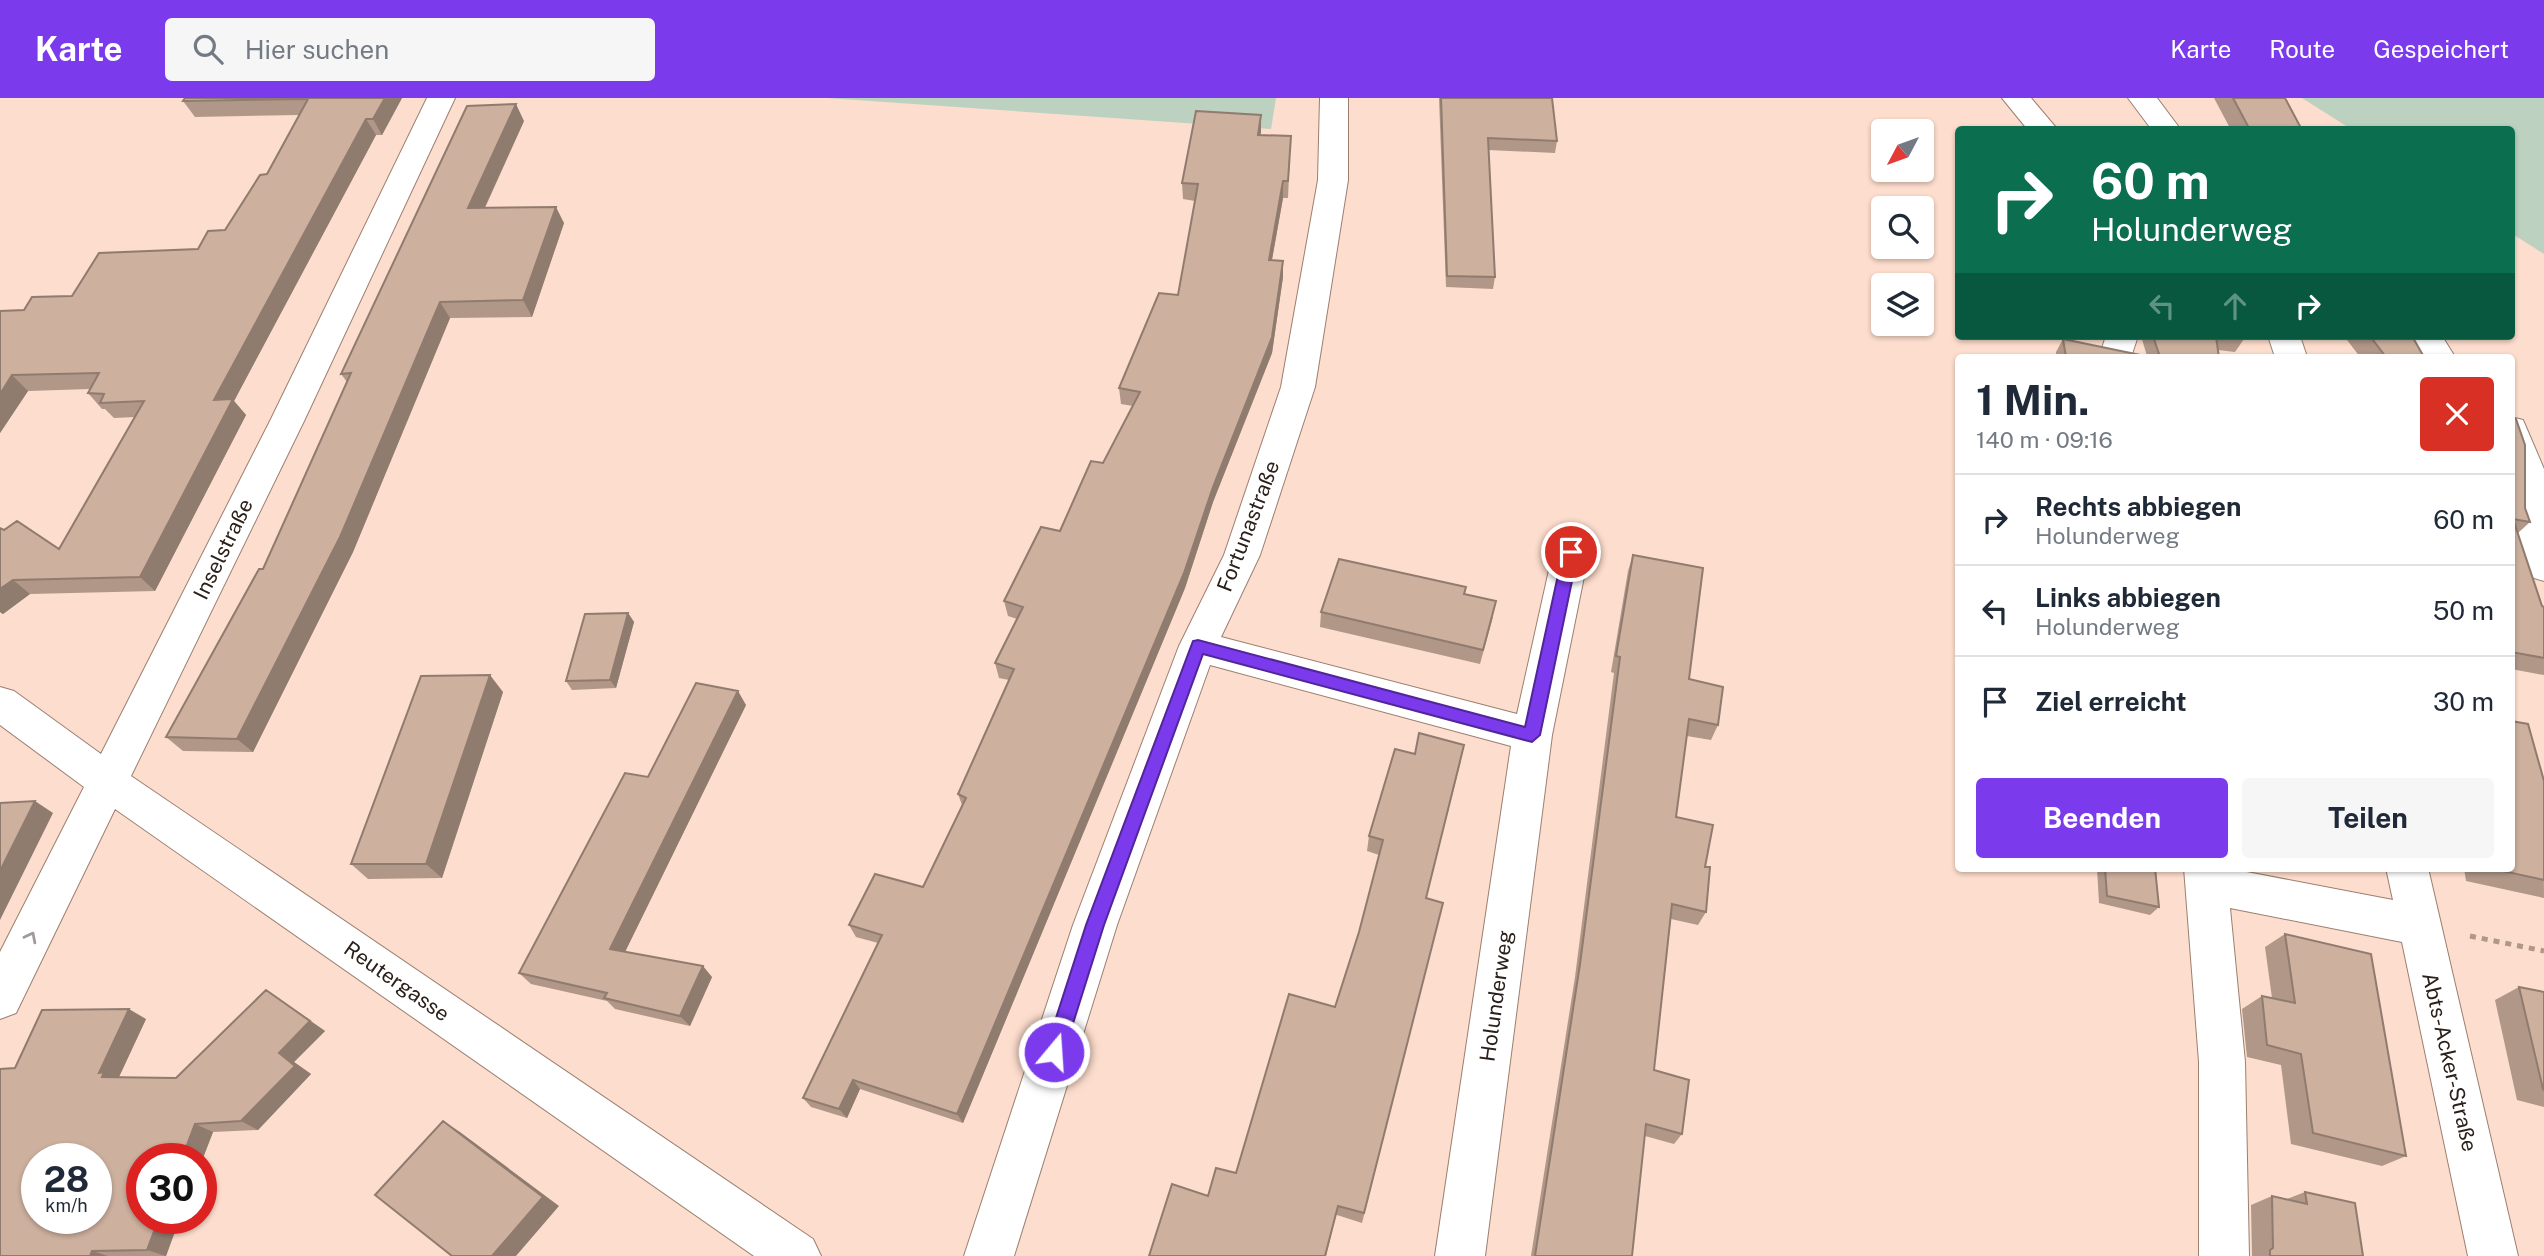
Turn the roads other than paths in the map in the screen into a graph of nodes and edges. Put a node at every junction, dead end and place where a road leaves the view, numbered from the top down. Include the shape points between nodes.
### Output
1 (441, 98) edge
2 (1334, 98) edge
3 (2016, 98) edge
4 (2142, 98) edge
5 (2041, 126) edge
6 (2164, 126) edge
7 (2515, 439) edge
8 (1571, 552) dead end
9 (2544, 567) edge
10 (1198, 646) junction
11 (0, 703) edge
12 (1532, 735) junction
13 (108, 782) junction
14 (2408, 872) edge
15 (2206, 876) edge
16 (2419, 925) junction
17 (0, 998) edge
18 (796, 1256) edge
19 (989, 1256) edge
20 (1460, 1256) edge
21 (2224, 1256) edge
22 (2493, 1256) edge

1 - 13 street, Inselstraße
2 - 10 street, Fortunastraße via 1334,180 1298,387 1242,555
3 - 5 street
4 - 6 street
7 - 9 street via 2531,480 2526,514
8 - 12 street, Holunderweg
10 - 12 street
10 - 19 street, Fortunastraße via 1095,925
11 - 13 street, Reutergasse
12 - 20 street, Holunderweg
17 -> 13 street, Inselstraße
13 - 18 street, Reutergasse
14 - 16 street, Abts-Acker-Straße
15 - 16 street
15 - 21 street via 2222,1062
16 - 22 street, Abts-Acker-Straße

